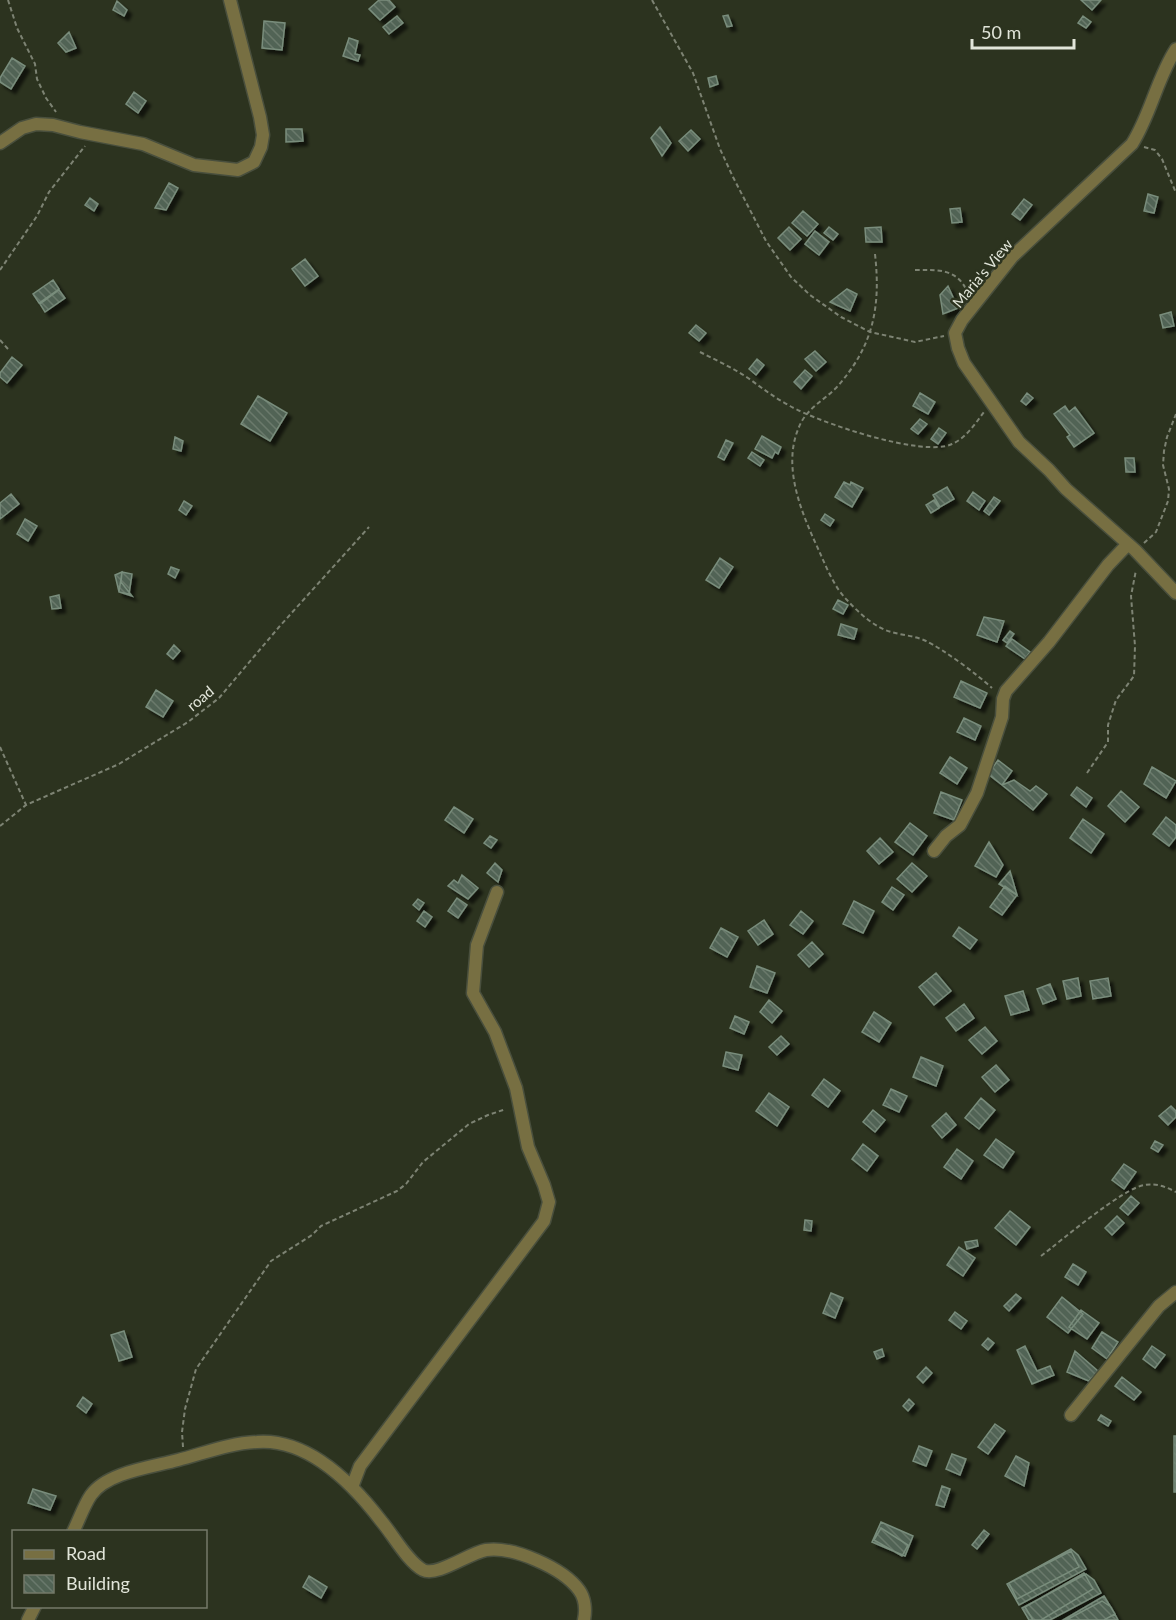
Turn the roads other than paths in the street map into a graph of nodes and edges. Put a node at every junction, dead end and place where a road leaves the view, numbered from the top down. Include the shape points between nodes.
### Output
1 (230, 0) edge
2 (1176, 49) edge
3 (0, 143) edge
4 (1134, 550) junction
5 (1176, 593) edge
6 (934, 851) dead end
7 (497, 892) dead end
8 (1176, 1292) edge
9 (1071, 1415) dead end
10 (352, 1487) junction
11 (74, 1530) edge
12 (584, 1620) edge

1 - 3 street via 261,117 262,141 254,162 238,170 194,165 143,144 53,125 22,128
2 - 4 street, Maria's View via 1132,144 1012,257 955,333 964,363 1019,441
4 - 5 street
4 - 6 street via 1108,565 1011,685 1003,699 1002,717 976,793 960,825
7 - 10 street via 477,945 473,993 495,1032 516,1088 528,1148 549,1202 544,1221 360,1466
8 - 9 street via 1159,1306
10 - 11 street via 301,1450 259,1441 227,1446 110,1480 91,1495
10 - 12 street via 424,1571 432,1572 486,1550 524,1554 579,1590 584,1598

